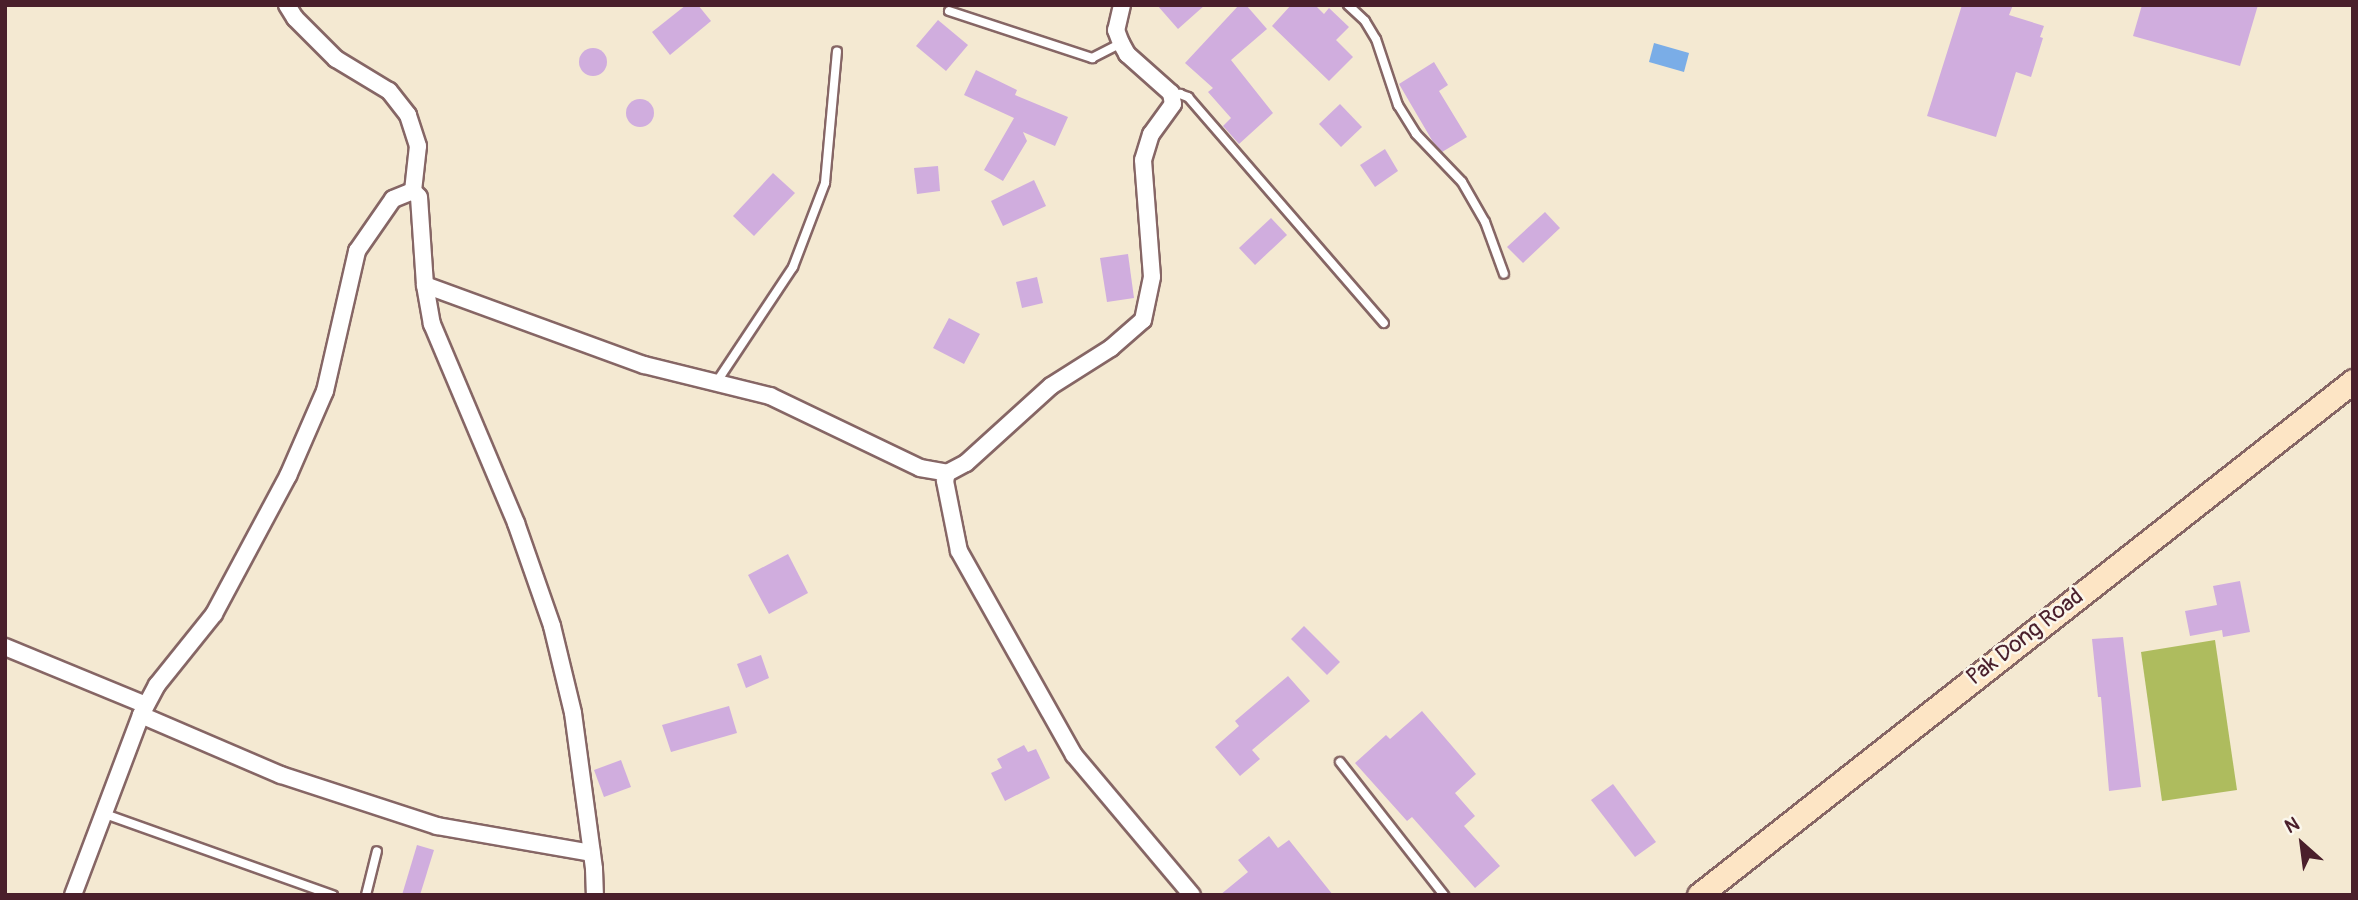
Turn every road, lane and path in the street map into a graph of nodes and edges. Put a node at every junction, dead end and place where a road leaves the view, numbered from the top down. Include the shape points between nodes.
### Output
1 (287, 5) edge
2 (1122, 5) edge
3 (1348, 5) edge
4 (949, 11) dead end
5 (1121, 43) junction
6 (836, 52) dead end
7 (1172, 97) junction
8 (413, 191) junction
9 (1504, 274) dead end
10 (425, 285) junction
11 (1384, 323) dead end
12 (2353, 381) edge
13 (716, 383) junction
14 (947, 473) junction
15 (5, 647) edge
16 (144, 710) junction
17 (1340, 762) dead end
18 (106, 814) junction
19 (377, 851) dead end
20 (592, 853) junction
21 (73, 895) edge
22 (333, 895) edge
23 (366, 895) edge
24 (595, 895) edge
25 (1192, 895) edge
26 (1444, 895) edge
27 (1699, 895) edge

1 - 8 street via 336,59 388,91 408,115 418,146
2 - 5 street via 1116,30
3 - 9 lane via 1376,39 1398,105 1416,134 1462,182 1485,222
4 - 5 lane via 1092,58
5 - 7 street
6 - 13 lane via 825,183 793,267
7 - 11 lane via 1188,97
7 - 14 street via 1173,104 1151,134 1143,160 1152,277 1143,320 1111,348 1051,386 966,463
8 - 10 street via 419,197
8 - 16 street via 393,199 357,251 325,391 288,476 214,614 157,685
10 - 13 street via 644,365
10 - 20 street via 442,353 516,523 552,626 573,713
12 - 27 street, Pak Dong Road
13 - 14 street via 770,396 920,468
14 - 25 street via 959,551 1074,755
15 - 16 street
16 - 18 street
16 - 20 street via 281,775 437,826
17 - 26 lane
18 - 21 street
18 - 22 lane
19 - 23 lane
20 - 24 street

